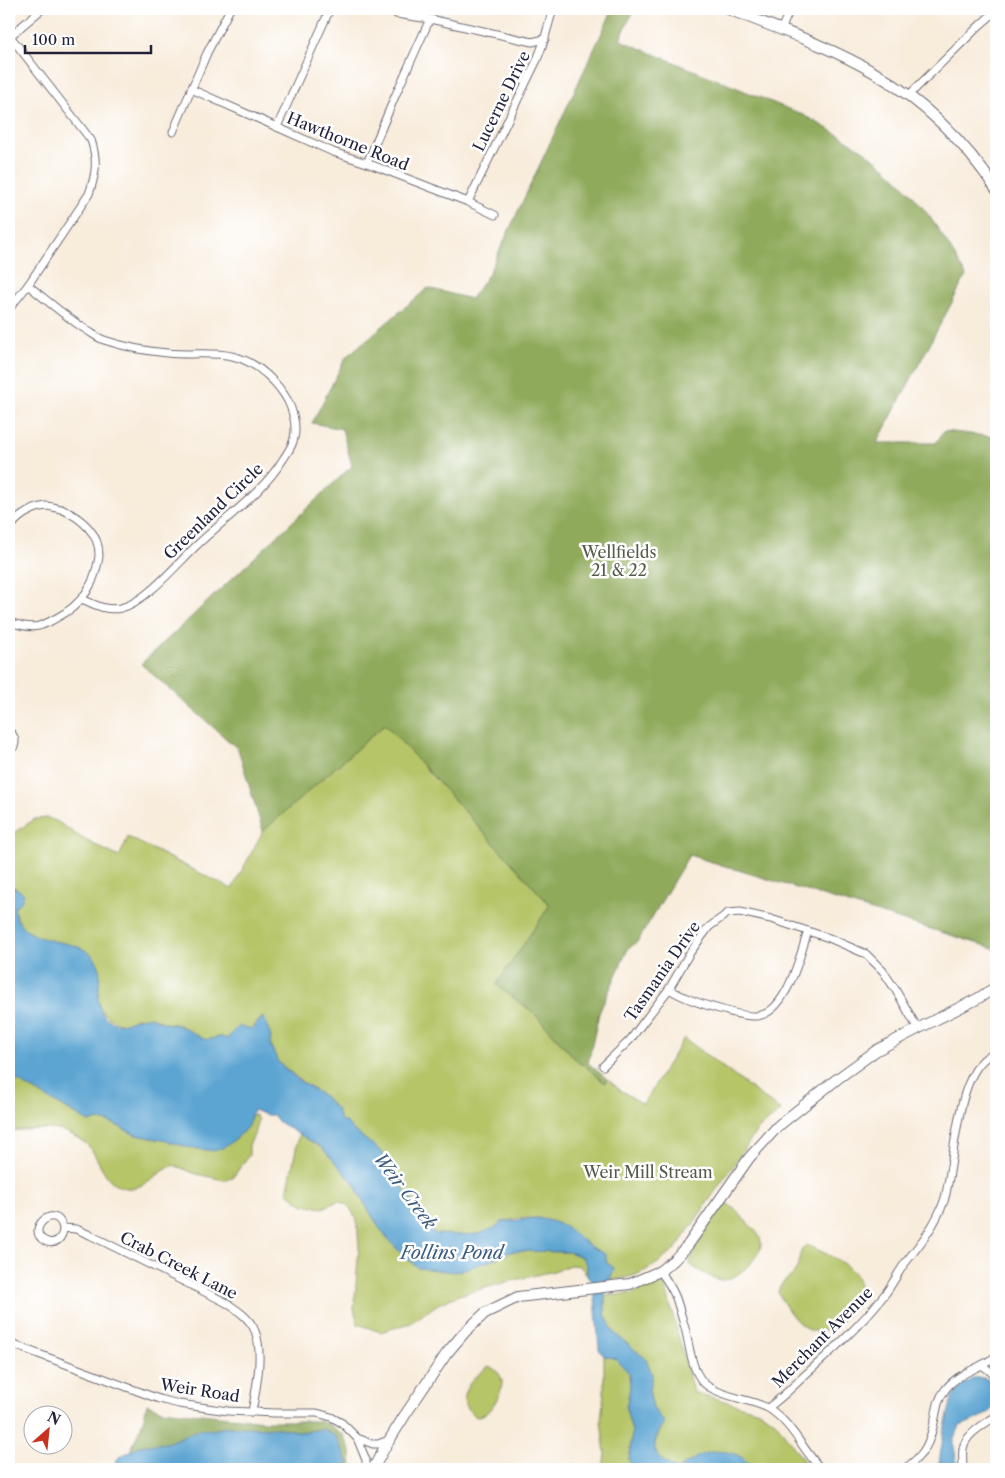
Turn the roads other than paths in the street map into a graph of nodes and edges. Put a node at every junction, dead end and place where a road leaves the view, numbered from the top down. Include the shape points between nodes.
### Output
1 (42, 9) edge
2 (230, 9) edge
3 (330, 9) edge
4 (553, 9) edge
5 (728, 9) edge
6 (790, 9) edge
7 (996, 11) edge
8 (396, 14) dead end
9 (430, 19) junction
10 (782, 30) junction
11 (10, 37) edge
12 (544, 39) junction
13 (191, 89) junction
14 (908, 96) junction
15 (277, 127) junction
16 (173, 132) dead end
17 (367, 163) junction
18 (996, 189) edge
19 (468, 202) junction
20 (496, 215) dead end
21 (28, 285) junction
22 (9, 309) edge
23 (9, 530) edge
24 (82, 599) junction
25 (9, 622) edge
26 (9, 731) edge
27 (9, 751) edge
28 (808, 931) junction
29 (996, 987) edge
30 (669, 989) junction
31 (918, 1029) junction
32 (996, 1052) edge
33 (603, 1066) dead end
34 (63, 1228) dead end
35 (660, 1271) junction
36 (9, 1343) edge
37 (996, 1356) edge
38 (982, 1365) junction
39 (996, 1376) edge
40 (768, 1408) junction
41 (252, 1412) junction
42 (996, 1416) edge
43 (357, 1438) junction
44 (390, 1440) junction
45 (366, 1469) edge
46 (373, 1469) edge
47 (820, 1469) edge
48 (904, 1469) edge
49 (963, 1469) edge

1 - 11 street
2 - 13 street
3 - 15 street
4 - 12 street, Lucerne Drive
5 - 10 main road
6 - 10 street
7 - 14 street
8 - 9 street
9 - 12 street via 532,42
9 - 17 street
10 - 14 main road via 875,73
11 - 21 street via 91,140 95,151 96,167 89,194
12 - 19 street, Lucerne Drive via 537,60
13 - 15 street, Hawthorne Road
13 - 16 street
14 - 18 main road via 956,137
15 - 17 street, Hawthorne Road
17 - 19 street, Hawthorne Road
19 - 20 street, Hawthorne Road
21 - 22 street
21 - 24 street, Greenland Circle via 69,319 101,339 134,349 223,354 254,365 287,399 294,419 294,438 280,465 252,497 160,582 137,601 121,608 105,609
23 - 24 street via 18,518 46,506 67,512 86,524 97,542 99,555 93,579
24 - 25 street via 71,610 44,626
26 - 27 street via 15,740
28 - 30 street, Tasmania Drive via 755,915 728,913 709,927
28 - 30 street via 792,981 778,1004 758,1016 742,1016 701,1004
28 - 31 street, Tasmania Drive via 851,946 874,961 883,970
29 - 31 main road
30 - 33 street, Tasmania Drive via 630,1040
31 - 35 main road via 866,1058 778,1126 749,1158 688,1245
32 - 40 street, Merchant Avenue via 978,1067 968,1082 944,1200 924,1240 863,1319
34 - 41 street, Crab Creek Lane via 76,1229 236,1309 255,1331 259,1355
35 - 40 street via 676,1298 700,1378 718,1391
35 - 44 main road via 630,1284 518,1297 485,1313 447,1353
36 - 41 street, Weir Road via 159,1399
37 - 38 street
38 - 39 street
38 - 48 street via 958,1376 946,1389 938,1402 924,1450
40 - 47 street, Merchant Avenue via 787,1425
41 - 43 street, Weir Road via 326,1415 342,1423
42 - 49 street via 978,1428 965,1443
43 - 44 street via 373,1444
43 - 45 street, Weir Road via 366,1460
44 - 46 main road

